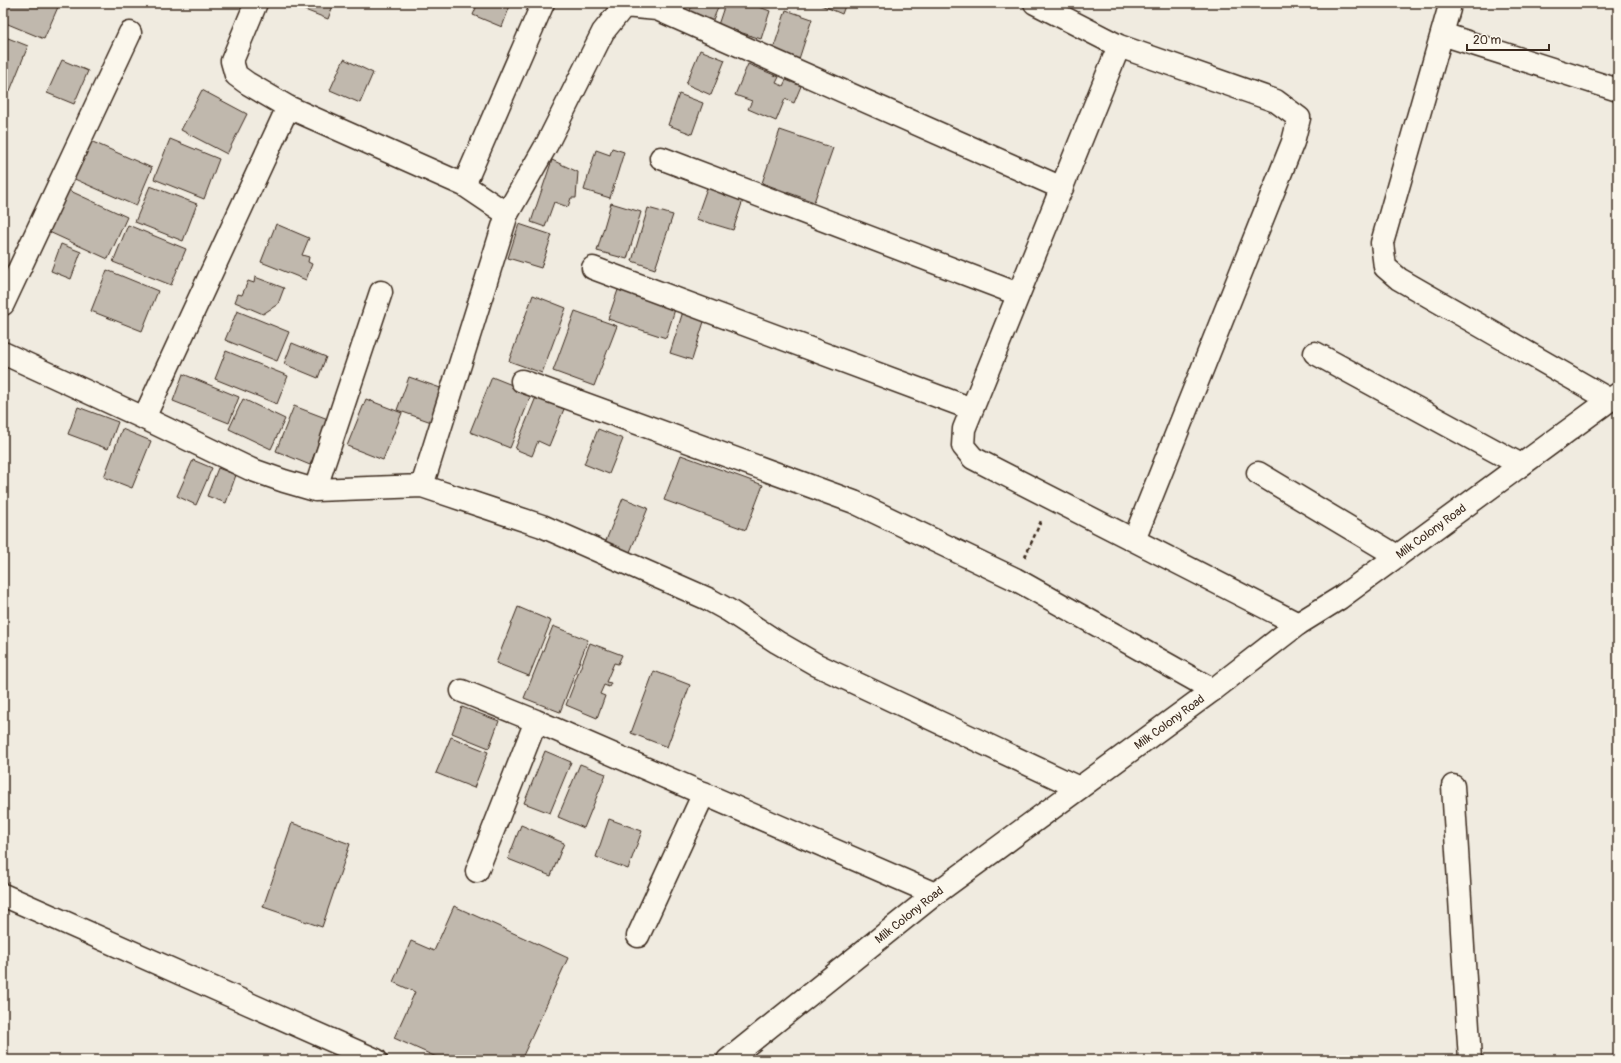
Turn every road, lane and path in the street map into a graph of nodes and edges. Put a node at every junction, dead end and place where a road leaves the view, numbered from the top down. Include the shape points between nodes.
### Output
1 (256, 3) edge
2 (543, 3) edge
3 (1035, 3) edge
4 (1449, 3) edge
5 (130, 33) dead end
6 (1442, 34) junction
7 (1119, 46) junction
8 (1618, 90) edge
9 (288, 107) junction
10 (661, 158) dead end
11 (464, 185) junction
12 (1062, 188) junction
13 (507, 214) junction
14 (593, 268) dead end
15 (381, 292) dead end
16 (1018, 294) junction
17 (3, 304) edge
18 (3, 353) edge
19 (1315, 353) dead end
20 (522, 381) dead end
21 (1614, 397) edge
22 (972, 409) junction
23 (144, 418) junction
24 (1521, 465) junction
25 (1258, 473) dead end
26 (422, 486) junction
27 (315, 490) junction
28 (1052, 497) junction
29 (1134, 540) junction
30 (1397, 556) junction
31 (1014, 579) junction
32 (1298, 624) junction
33 (1213, 690) junction
34 (462, 691) dead end
35 (536, 721) junction
36 (1453, 786) dead end
37 (1079, 788) junction
38 (704, 793) junction
39 (477, 871) dead end
40 (935, 894) junction
41 (3, 895) edge
42 (638, 936) dead end
43 (376, 1060) edge
44 (728, 1060) edge
45 (1470, 1060) edge

1 - 9 street via 232,61 236,75
2 - 11 street
3 - 7 street
4 - 6 street
5 - 17 street
6 - 8 street
6 - 21 street via 1382,243 1385,267 1399,279
7 - 12 street
7 - 29 street via 1276,101 1299,118 1294,142
9 - 11 street
9 - 23 street
10 - 16 street
11 - 13 street
12 - 13 street via 657,9 624,6 603,32 547,144
12 - 16 street
13 - 26 street
14 - 22 street
15 - 27 street
16 - 22 street
18 - 23 street
19 - 24 street
20 - 31 street via 854,502
21 - 24 street, Milk Colony Road
22 - 28 street via 964,429 963,446 973,458
23 - 27 street via 250,469
24 - 30 street, Milk Colony Road
25 - 30 street
26 - 27 street
26 - 37 street via 542,526 708,599 817,665
28 - 29 street
28 - 31 path
29 - 32 street
30 - 32 street, Milk Colony Road via 1340,598
31 - 33 street
32 - 33 street, Milk Colony Road
33 - 37 street, Milk Colony Road
34 - 35 street
35 - 38 street
35 - 39 street
36 - 45 street
37 - 40 street, Milk Colony Road
38 - 40 street
38 - 42 street
40 - 44 street, Milk Colony Road
41 - 43 street

